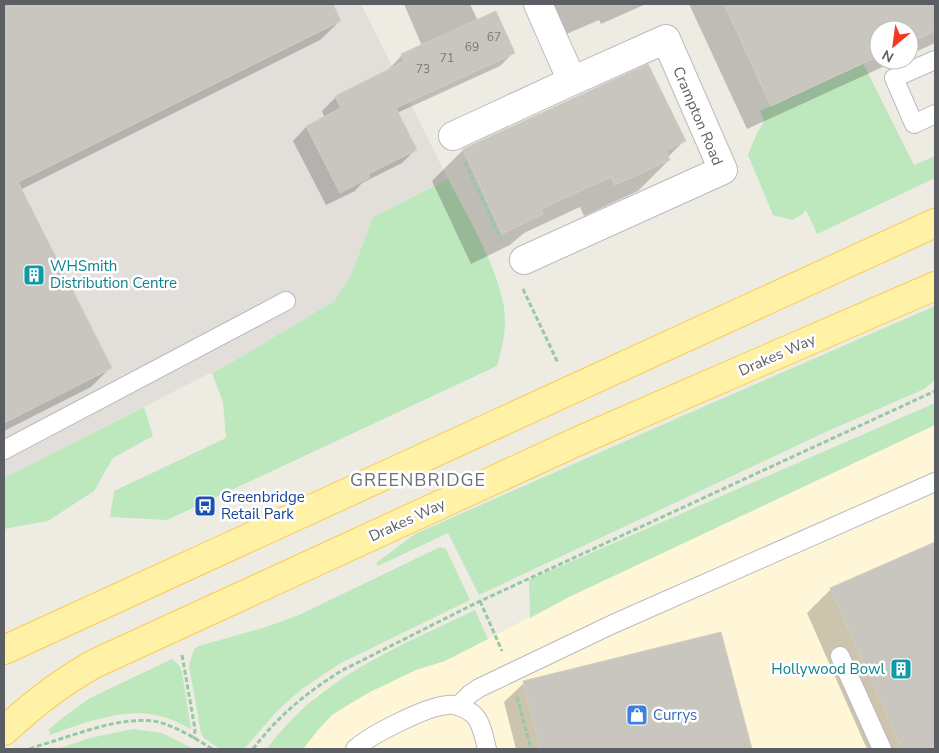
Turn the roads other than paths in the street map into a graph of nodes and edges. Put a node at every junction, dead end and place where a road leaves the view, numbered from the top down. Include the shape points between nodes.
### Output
1 (538, 4) edge
2 (935, 60) edge
3 (572, 81) junction
4 (935, 114) edge
5 (453, 136) dead end
6 (935, 224) edge
7 (524, 260) dead end
8 (935, 286) edge
9 (286, 302) dead end
10 (4, 450) edge
11 (935, 482) edge
12 (4, 650) edge
13 (840, 656) dead end
14 (458, 706) junction
15 (4, 731) edge
16 (355, 749) edge
17 (487, 749) edge
18 (882, 749) edge

1 - 3 street
2 - 4 lane via 894,78 914,124
3 - 5 street, Crampton Road
3 - 7 street, Crampton Road via 666,39 723,170
6 - 12 main road
8 - 15 main road, Drakes Way via 585,438 96,663 66,679
9 - 10 lane
11 - 14 lane via 563,647 475,691
13 - 18 lane
14 - 16 lane via 450,704 425,712 376,734
14 - 17 lane via 477,719

